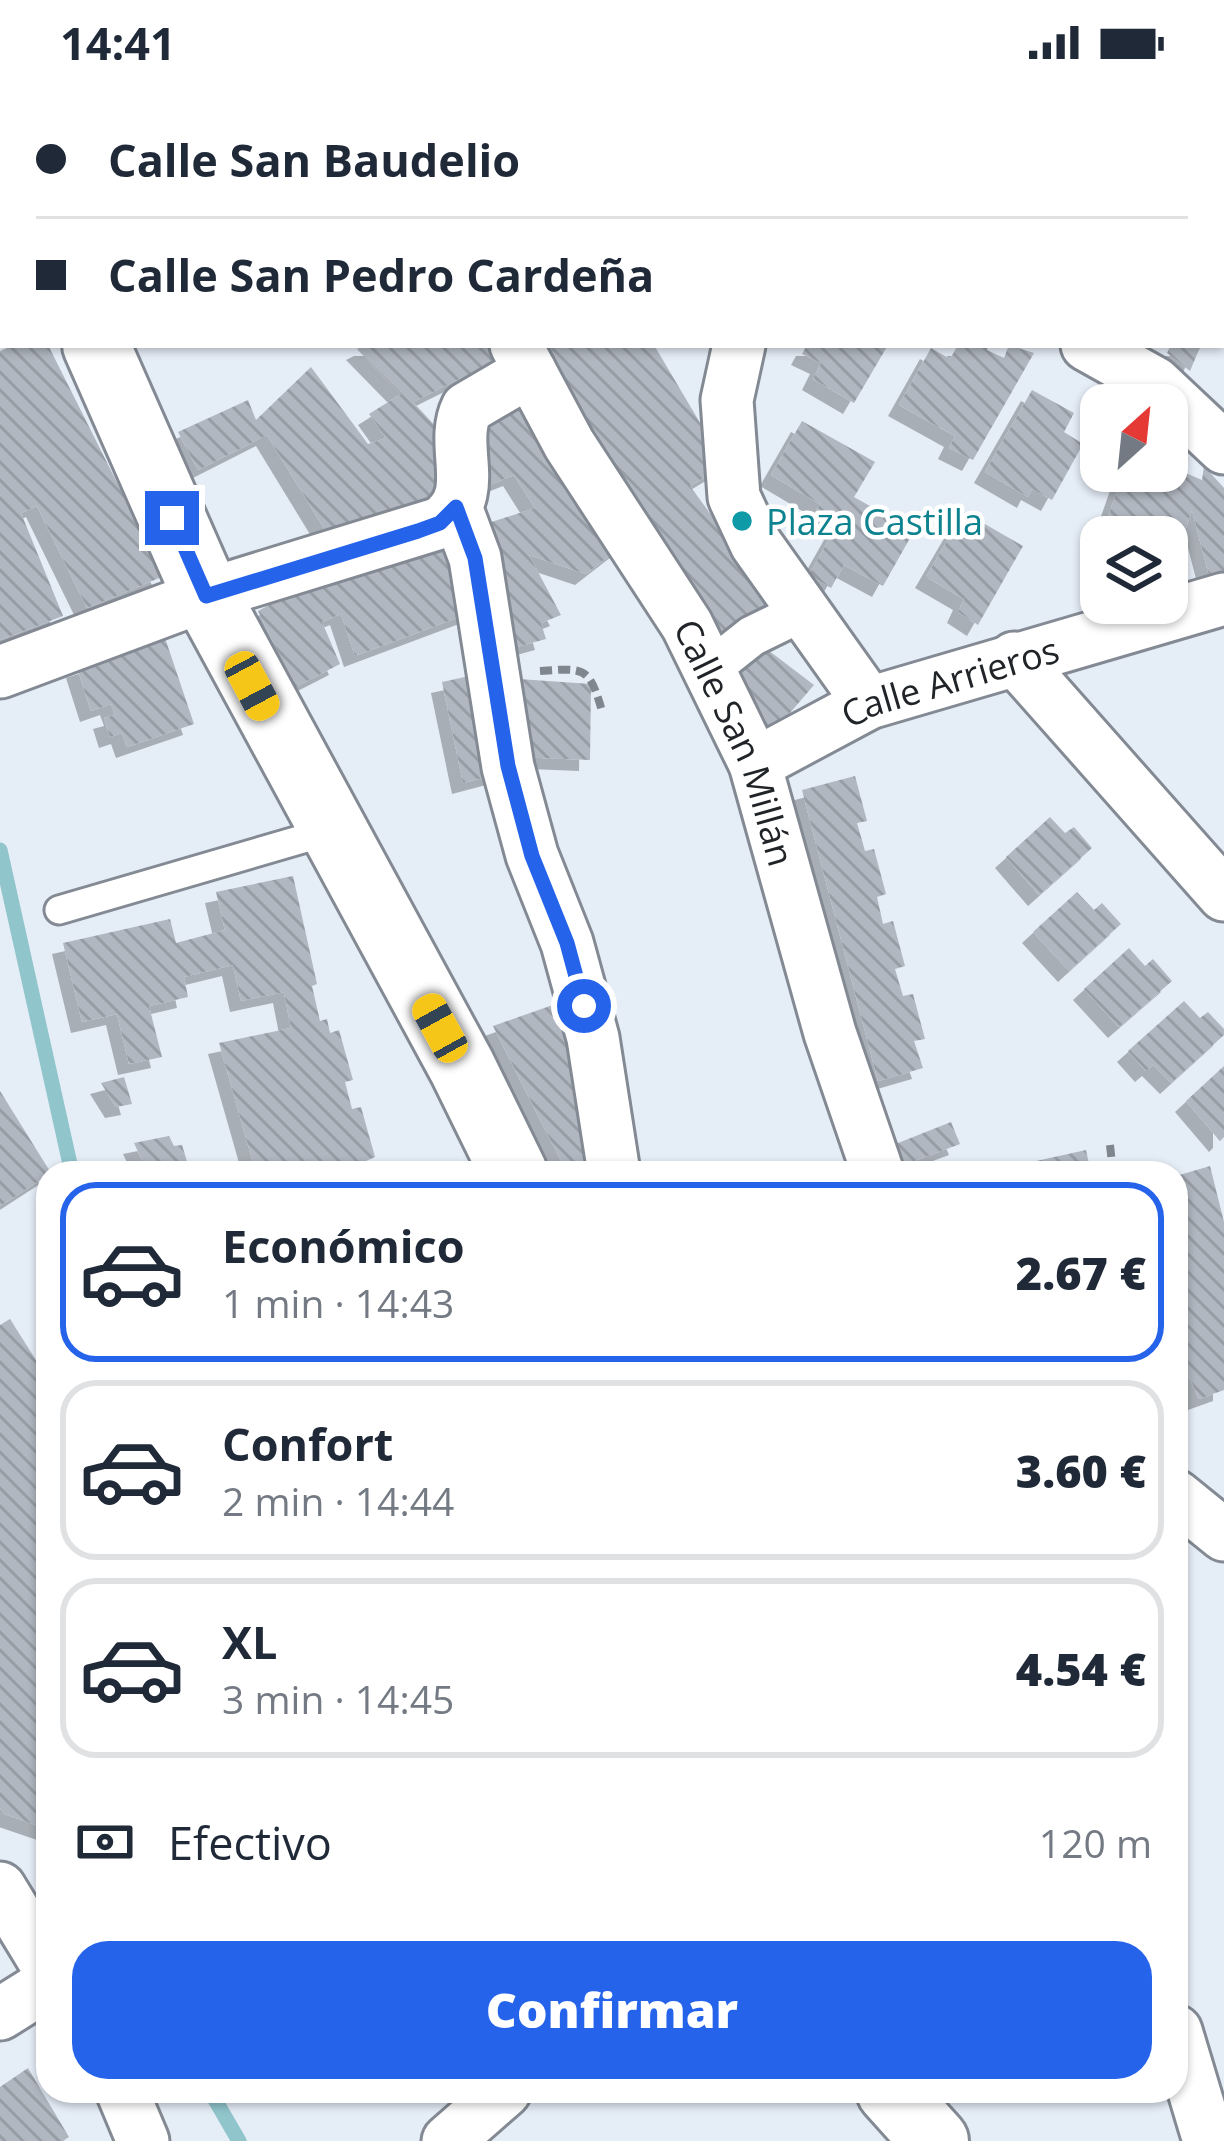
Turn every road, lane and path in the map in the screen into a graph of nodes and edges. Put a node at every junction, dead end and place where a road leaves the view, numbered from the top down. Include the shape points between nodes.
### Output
1 (97, 348) edge
2 (696, 348) edge
3 (738, 348) edge
4 (1093, 348) edge
5 (523, 358) edge
6 (727, 400) junction
7 (1224, 448) edge
8 (456, 507) junction
9 (206, 596) junction
10 (1224, 599) edge
11 (803, 611) junction
12 (1014, 658) junction
13 (490, 670) junction
14 (709, 670) junction
15 (0, 672) edge
16 (869, 703) junction
17 (602, 711) dead end
18 (754, 764) junction
19 (330, 831) junction
20 (1224, 895) edge
21 (59, 910) dead end
22 (1110, 1145) dead end
23 (508, 1161) edge
24 (612, 1161) edge
25 (874, 1161) edge
26 (1112, 1161) edge
27 (0, 1888) edge
28 (36, 1947) edge
29 (36, 1992) edge
30 (0, 2014) edge
31 (1188, 2071) edge
32 (127, 2103) edge
33 (492, 2103) edge
34 (901, 2103) edge
35 (143, 2141) edge
36 (448, 2141) edge
37 (935, 2141) edge
38 (1209, 2141) edge

1 - 9 main road
2 - 6 street
3 - 6 street
4 - 7 street via 1155,383
5 - 8 street via 467,408
5 - 14 street, Calle San Millán
6 - 11 street via 734,497
8 - 9 street via 418,531
8 - 13 street via 475,558
9 - 15 street
9 - 19 main road
10 - 12 street, Calle Arrieros
11 - 14 street
11 - 16 street
12 - 16 street, Calle Arrieros
12 - 20 street
13 - 17 path via 578,669 592,678
13 - 24 street via 532,856 593,1037
14 - 18 street, Calle San Millán
16 - 18 street, Calle Arrieros
18 - 25 street, Calle San Millán
19 - 21 lane
19 - 23 main road
22 - 26 path
27 - 28 street
29 - 30 street
31 - 38 street
32 - 35 street
33 - 36 street
34 - 37 main road

